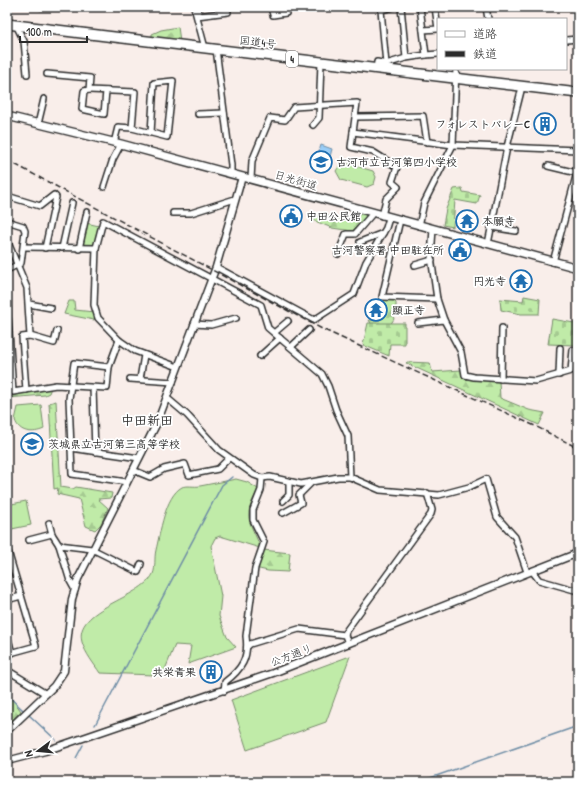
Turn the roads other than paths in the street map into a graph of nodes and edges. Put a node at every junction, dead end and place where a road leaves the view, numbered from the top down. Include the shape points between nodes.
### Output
1 (194, 7) edge
2 (199, 7) edge
3 (271, 7) edge
4 (285, 7) edge
5 (393, 7) edge
6 (401, 7) edge
7 (420, 7) edge
8 (435, 7) edge
9 (486, 7) edge
10 (228, 12) dead end
11 (197, 16) junction
12 (488, 18) edge
13 (437, 22) edge
14 (12, 24) edge
15 (437, 29) edge
16 (422, 30) junction
17 (578, 39) edge
18 (567, 40) edge
19 (205, 48) junction
20 (216, 49) junction
21 (437, 54) edge
22 (426, 56) junction
23 (406, 58) junction
24 (321, 62) junction
25 (386, 64) junction
26 (376, 69) junction
27 (27, 74) dead end
28 (47, 74) dead end
29 (456, 74) edge
30 (522, 87) junction
31 (89, 90) junction
32 (106, 91) junction
33 (578, 93) edge
34 (44, 99) dead end
35 (320, 106) junction
36 (224, 113) junction
37 (198, 114) dead end
38 (7, 116) edge
39 (355, 117) junction
40 (38, 124) junction
41 (313, 125) dead end
42 (132, 128) junction
43 (353, 132) junction
44 (151, 133) junction
45 (427, 142) junction
46 (118, 143) junction
47 (453, 145) junction
48 (507, 147) junction
49 (578, 150) edge
50 (548, 166) dead end
51 (578, 171) edge
52 (231, 174) junction
53 (242, 177) junction
54 (251, 179) junction
55 (104, 187) dead end
56 (7, 196) edge
57 (235, 199) junction
58 (72, 202) dead end
59 (87, 212) dead end
60 (173, 213) dead end
61 (373, 214) junction
62 (385, 217) junction
63 (400, 220) junction
64 (7, 221) edge
65 (418, 226) junction
66 (491, 227) junction
67 (433, 229) junction
68 (516, 231) dead end
69 (383, 233) junction
70 (7, 240) edge
71 (360, 242) dead end
72 (488, 244) junction
73 (24, 246) junction
74 (45, 248) junction
75 (62, 248) junction
76 (96, 248) junction
77 (79, 249) junction
78 (338, 254) dead end
79 (432, 260) junction
80 (553, 262) junction
81 (415, 265) dead end
82 (18, 266) junction
83 (216, 266) junction
84 (578, 268) edge
85 (7, 270) edge
86 (210, 278) junction
87 (437, 299) junction
88 (7, 301) edge
89 (28, 304) junction
90 (51, 308) dead end
91 (236, 318) dead end
92 (444, 320) junction
93 (288, 321) dead end
94 (418, 323) dead end
95 (194, 324) junction
96 (502, 328) dead end
97 (309, 330) dead end
98 (57, 331) dead end
99 (274, 333) junction
100 (30, 336) junction
101 (280, 338) junction
102 (118, 340) junction
103 (291, 347) junction
104 (560, 348) dead end
105 (573, 350) dead end
106 (144, 355) junction
107 (260, 356) dead end
108 (109, 367) junction
109 (178, 367) junction
110 (559, 375) junction
111 (130, 379) dead end
112 (140, 379) junction
113 (502, 379) junction
114 (173, 382) junction
115 (71, 385) junction
116 (93, 388) junction
117 (26, 390) junction
118 (10, 391) edge
119 (167, 398) junction
120 (71, 448) junction
121 (95, 452) junction
122 (139, 458) junction
123 (229, 458) junction
124 (133, 470) junction
125 (350, 477) junction
126 (262, 478) junction
127 (126, 482) junction
128 (290, 482) junction
129 (311, 483) junction
130 (427, 493) junction
131 (283, 501) dead end
132 (283, 513) dead end
133 (49, 523) dead end
134 (52, 534) junction
135 (29, 540) dead end
136 (59, 545) junction
137 (7, 548) edge
138 (92, 549) junction
139 (578, 553) edge
140 (141, 564) dead end
141 (530, 572) junction
142 (75, 590) junction
143 (578, 591) edge
144 (22, 596) junction
145 (7, 600) edge
146 (7, 635) edge
147 (345, 635) junction
148 (348, 644) junction
149 (247, 647) junction
150 (10, 653) edge
151 (7, 670) edge
152 (224, 691) junction
153 (46, 694) junction
154 (7, 731) edge
155 (7, 761) edge

1 - 11 street
2 - 11 street
3 - 4 street via 273,15 286,13
5 - 25 street via 381,10
6 - 23 street
7 - 16 street
8 - 13 street
9 - 12 street
10 - 11 street
11 - 19 street
14 - 19 highway, 国道4号 / 4
14 - 27 street via 24,41
15 - 16 street
16 - 22 street
17 - 18 street
19 - 20 highway, 国道4号 / 4
20 - 24 highway, 国道4号 / 4
20 - 36 street
21 - 22 street
22 - 23 street
23 - 25 street
24 - 26 highway, 国道4号 / 4
24 - 35 street
25 - 26 street via 376,62
26 - 29 highway, 国道4号 / 4
28 - 31 street via 90,78
29 - 30 highway, 国道4号 / 4
29 - 47 street
30 - 33 highway, 国道4号 / 4
30 - 48 street
31 - 32 street
31 - 32 street via 84,91 82,109 104,114
32 - 42 street via 135,92
34 - 40 street
35 - 39 street via 357,104
35 - 41 street via 319,118
35 - 54 street via 294,107 284,120 270,118 252,161
36 - 37 street
36 - 52 street via 232,165
38 - 40 main road, 日光街道
39 - 43 street
39 - 45 street via 423,116
40 - 46 main road, 日光街道
42 - 44 street
42 - 46 street via 118,127
43 - 45 street
43 - 62 street via 351,147 373,152 397,167 392,182 398,187 386,199
44 - 44 street via 167,137 173,81 154,83
45 - 47 street
46 - 52 main road, 日光街道
46 - 55 street
47 - 48 street
47 - 65 street via 424,203
48 - 49 street
48 - 66 street
50 - 51 street
51 - 80 street
52 - 53 main road, 日光街道
53 - 54 main road, 日光街道
53 - 57 street
54 - 61 main road, 日光街道
56 - 74 street via 40,206 56,196
57 - 60 street via 191,213
57 - 83 street
58 - 75 street
59 - 77 street
61 - 62 main road, 日光街道
61 - 78 street via 355,234 346,234
62 - 63 main road, 日光街道
62 - 69 street
63 - 65 main road, 日光街道
63 - 87 street via 382,297
64 - 73 street via 23,226
65 - 67 main road, 日光街道
66 - 68 street
66 - 72 street
67 - 72 main road, 日光街道
67 - 79 street
69 - 71 street
69 - 83 street via 366,262 354,294 314,320
70 - 82 street
72 - 80 main road, 日光街道
73 - 74 street
73 - 82 street via 21,263
74 - 75 street
75 - 77 street
76 - 77 street
76 - 86 street via 103,221
76 - 102 street via 94,305 98,318
79 - 81 street
79 - 87 street
80 - 84 main road, 日光街道
82 - 85 street
82 - 89 street via 27,288
83 - 86 street
86 - 95 street
86 - 99 street via 261,305 266,323
87 - 92 street
88 - 118 street
89 - 90 street
89 - 100 street
91 - 95 street via 211,324
92 - 94 street
92 - 113 street via 462,352 465,375
93 - 99 street
95 - 109 street
96 - 113 street
97 - 103 street
98 - 100 street via 54,343
99 - 101 street
100 - 117 street via 22,337
101 - 103 street
101 - 107 street
102 - 106 street
102 - 108 street
103 - 125 street via 322,374 328,386 348,436
104 - 110 street
105 - 110 street via 571,371
106 - 109 street
106 - 112 street
108 - 115 street via 74,363
108 - 116 street via 108,388
109 - 114 street
110 - 113 street via 536,381
111 - 112 street
112 - 114 street
114 - 119 street
115 - 116 street
115 - 117 street
115 - 120 street
116 - 121 street
117 - 118 street
119 - 122 street via 158,423
119 - 123 street
120 - 121 street
120 - 127 street via 72,474
121 - 122 street
122 - 124 street
123 - 124 street via 218,469 189,475 184,464 164,469 150,477
123 - 126 street
124 - 127 street
125 - 129 street
125 - 130 street via 380,490
126 - 128 street via 270,477
126 - 149 street via 261,490 253,510 253,520 264,542 255,568 246,636
127 - 138 street
128 - 129 street
128 - 131 street via 289,495
129 - 132 street via 299,495 301,503
130 - 141 street via 447,494 486,479 497,517 515,537
130 - 147 street via 431,514
133 - 134 street
134 - 135 street
134 - 136 street
136 - 138 street
136 - 142 street
137 - 144 street
138 - 140 street via 138,572
138 - 142 street
139 - 141 street, 公方通り
141 - 143 street via 539,580
141 - 148 street, 公方通り
142 - 153 street via 64,671
144 - 145 street
144 - 150 street via 36,646
146 - 150 street
147 - 148 street
147 - 149 street via 299,629
148 - 152 street, 公方通り
149 - 152 street via 240,669 225,682
151 - 153 street
152 - 155 street, 公方通り
153 - 154 street

